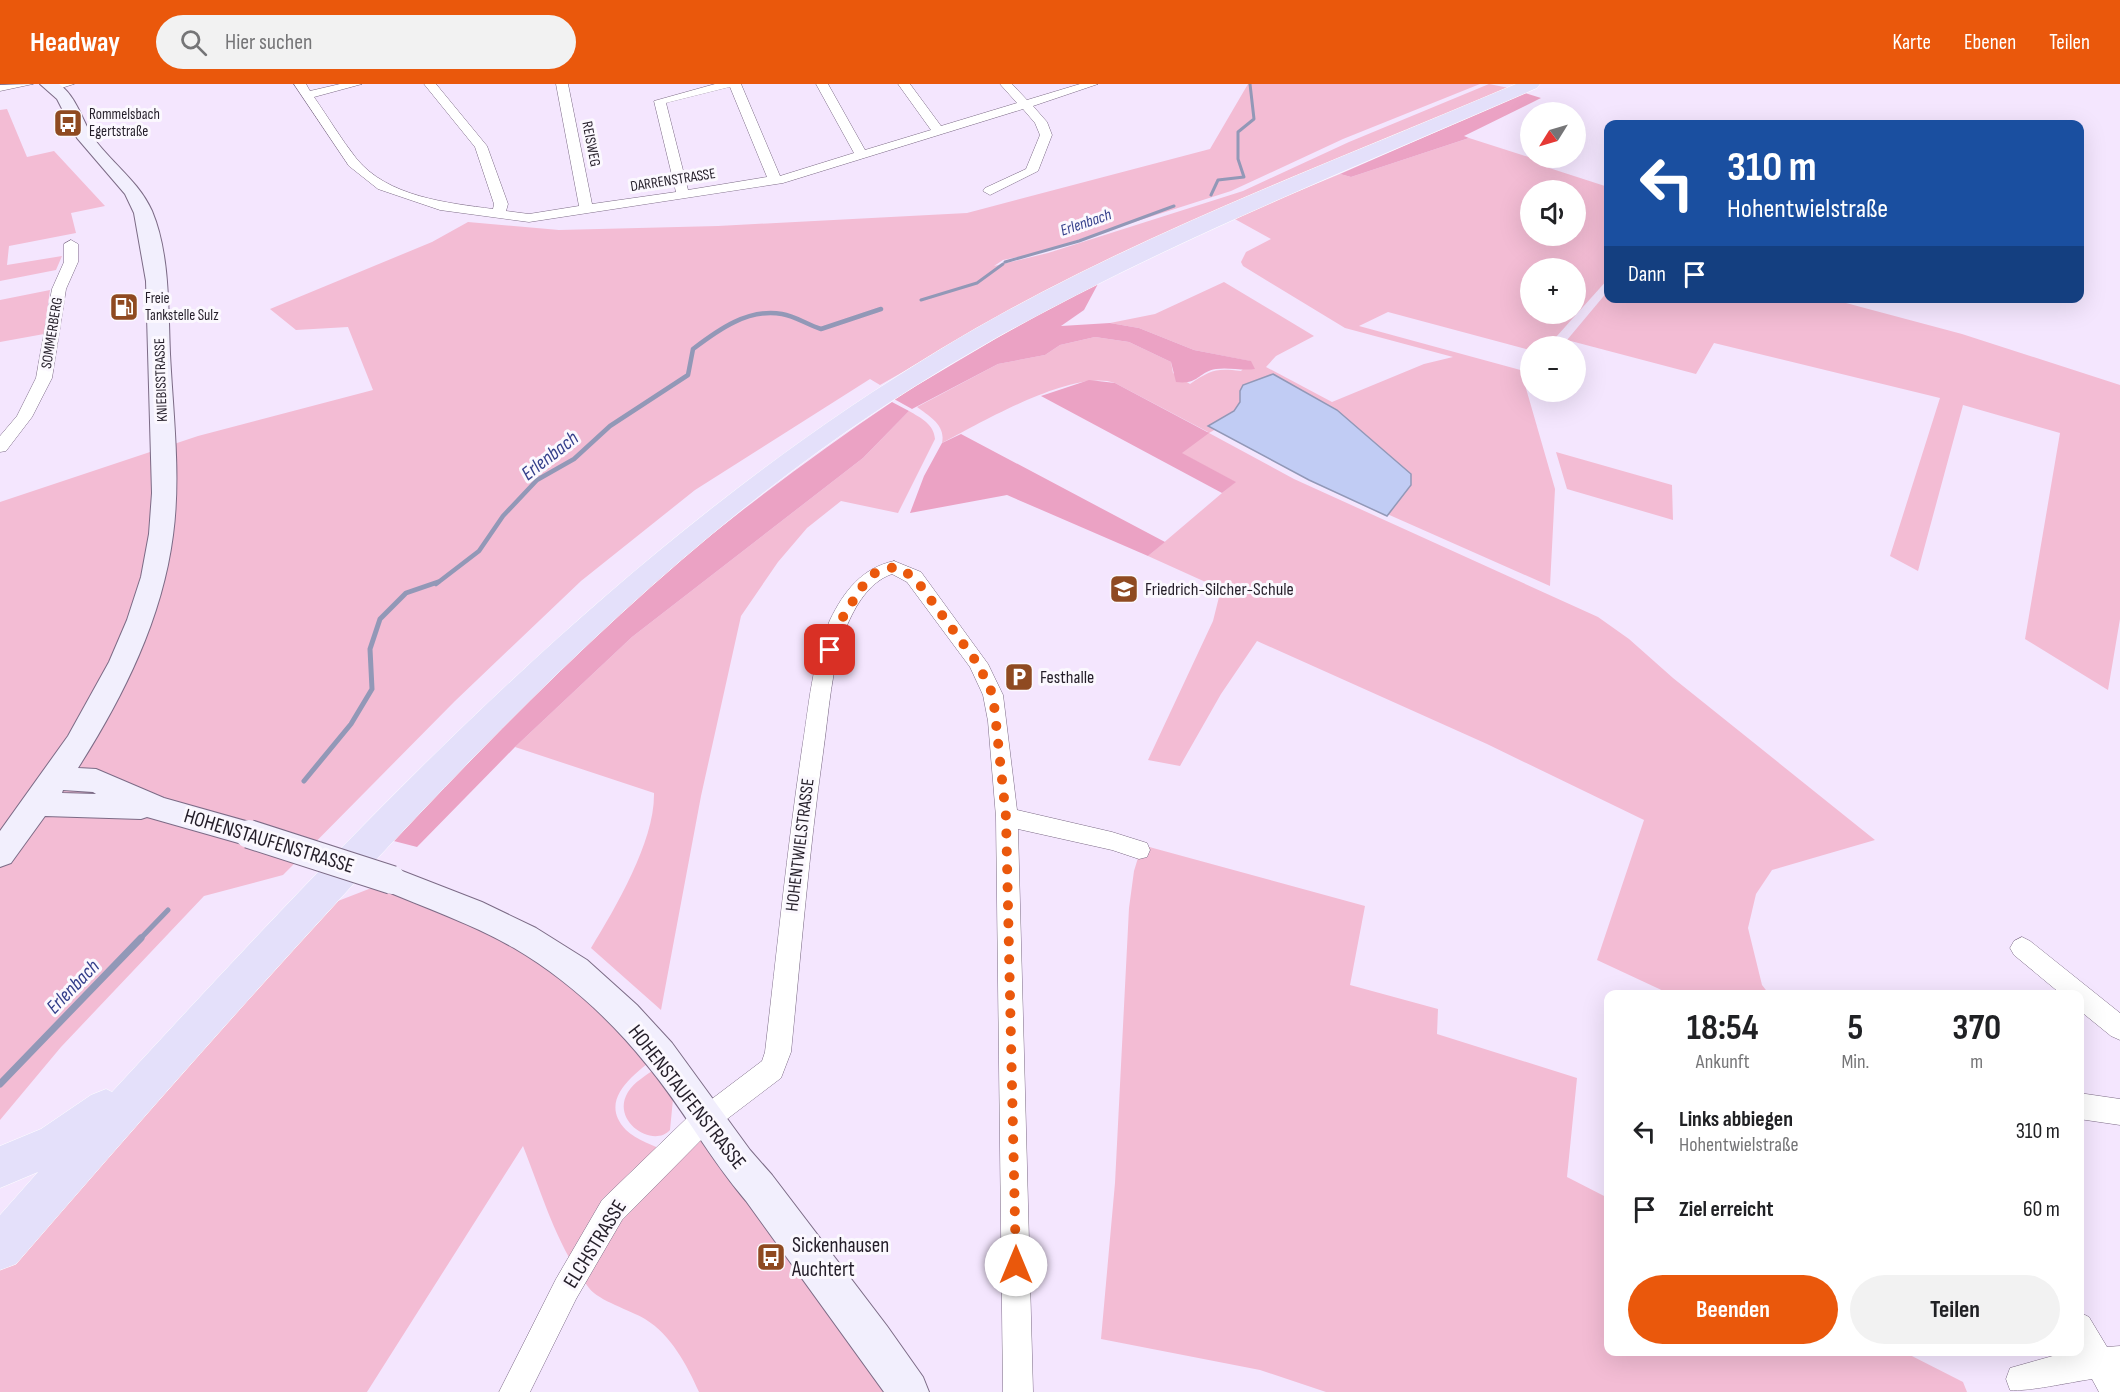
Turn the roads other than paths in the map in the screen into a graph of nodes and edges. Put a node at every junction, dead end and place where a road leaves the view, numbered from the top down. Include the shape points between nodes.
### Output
1 (27, 84) edge
2 (356, 84) edge
3 (430, 84) edge
4 (562, 84) edge
5 (729, 84) edge
6 (735, 84) edge
7 (822, 84) edge
8 (904, 84) edge
9 (1006, 84) edge
10 (1092, 84) edge
11 (1531, 84) edge
12 (57, 85) edge
13 (0, 88) edge
14 (304, 90) edge
15 (1022, 105) junction
16 (937, 129) junction
17 (861, 154) junction
18 (775, 180) junction
19 (990, 191) dead end
20 (682, 195) junction
21 (586, 210) junction
22 (498, 215) junction
23 (71, 244) dead end
24 (0, 447) edge
25 (55, 778) junction
26 (38, 804) junction
27 (157, 808) junction
28 (1006, 817) junction
29 (1139, 850) dead end
30 (0, 854) edge
31 (2022, 948) dead end
32 (2073, 990) edge
33 (2084, 999) edge
34 (2120, 1028) edge
35 (175, 1053) junction
36 (2084, 1107) edge
37 (2120, 1112) edge
38 (706, 1118) junction
39 (0, 1167) edge
40 (0, 1179) edge
41 (14, 1226) edge
42 (2084, 1333) edge
43 (2109, 1362) edge
44 (2021, 1379) dead end
45 (514, 1392) edge
46 (908, 1392) edge
47 (1018, 1392) edge
48 (2116, 1392) edge

1 - 13 street
2 - 14 street
3 - 22 street via 481,146 501,204
4 - 21 street, REISWEG
5 - 20 street via 660,101
6 - 18 street
7 - 17 street
8 - 16 street
9 - 15 street
10 - 15 street, DARRENSTRASSE
11 - 35 main road via 1162,245 1067,291 951,354 810,445 673,550 523,686 380,831
12 - 25 street, KNIEBISSTRASSE via 89,144 137,199 146,223 159,316 163,495 158,551 137,623 105,696
14 - 22 street, DARRENSTRASSE via 353,164 371,178 430,204
15 - 16 street, DARRENSTRASSE
15 - 19 street via 1045,129 1035,167 1027,175
16 - 17 street, DARRENSTRASSE
17 - 18 street, DARRENSTRASSE
18 - 20 street, DARRENSTRASSE
20 - 21 street, DARRENSTRASSE
21 - 22 street, DARRENSTRASSE via 529,218
23 - 24 street, SOMMERBERG via 71,262 59,289 44,378 24,417
25 - 26 street, KNIEBISSTRASSE
25 - 27 street, HOHENSTAUFENSTRASSE via 96,781
26 - 27 street, HOHENSTAUFENSTRASSE
26 - 30 street, KNIEBISSTRASSE
27 - 38 street, HOHENSTAUFENSTRASSE, bridge via 392,880 502,926 575,970 652,1045
28 - 29 street
28 - 38 street, HOHENTWIELSTRASSE via 998,721 985,676 920,585 894,567 875,573 838,625 827,663 798,847 778,1052 772,1069 758,1083
28 - 47 street
31 - 32 street
33 - 34 street
35 - 39 main road via 56,1144
35 - 41 main road
36 - 37 street
38 - 45 street, ELCHSTRASSE via 612,1210
38 - 46 street, HOHENSTAUFENSTRASSE
40 - 41 main road
42 - 43 street
43 - 44 street via 2067,1367
43 - 48 street

